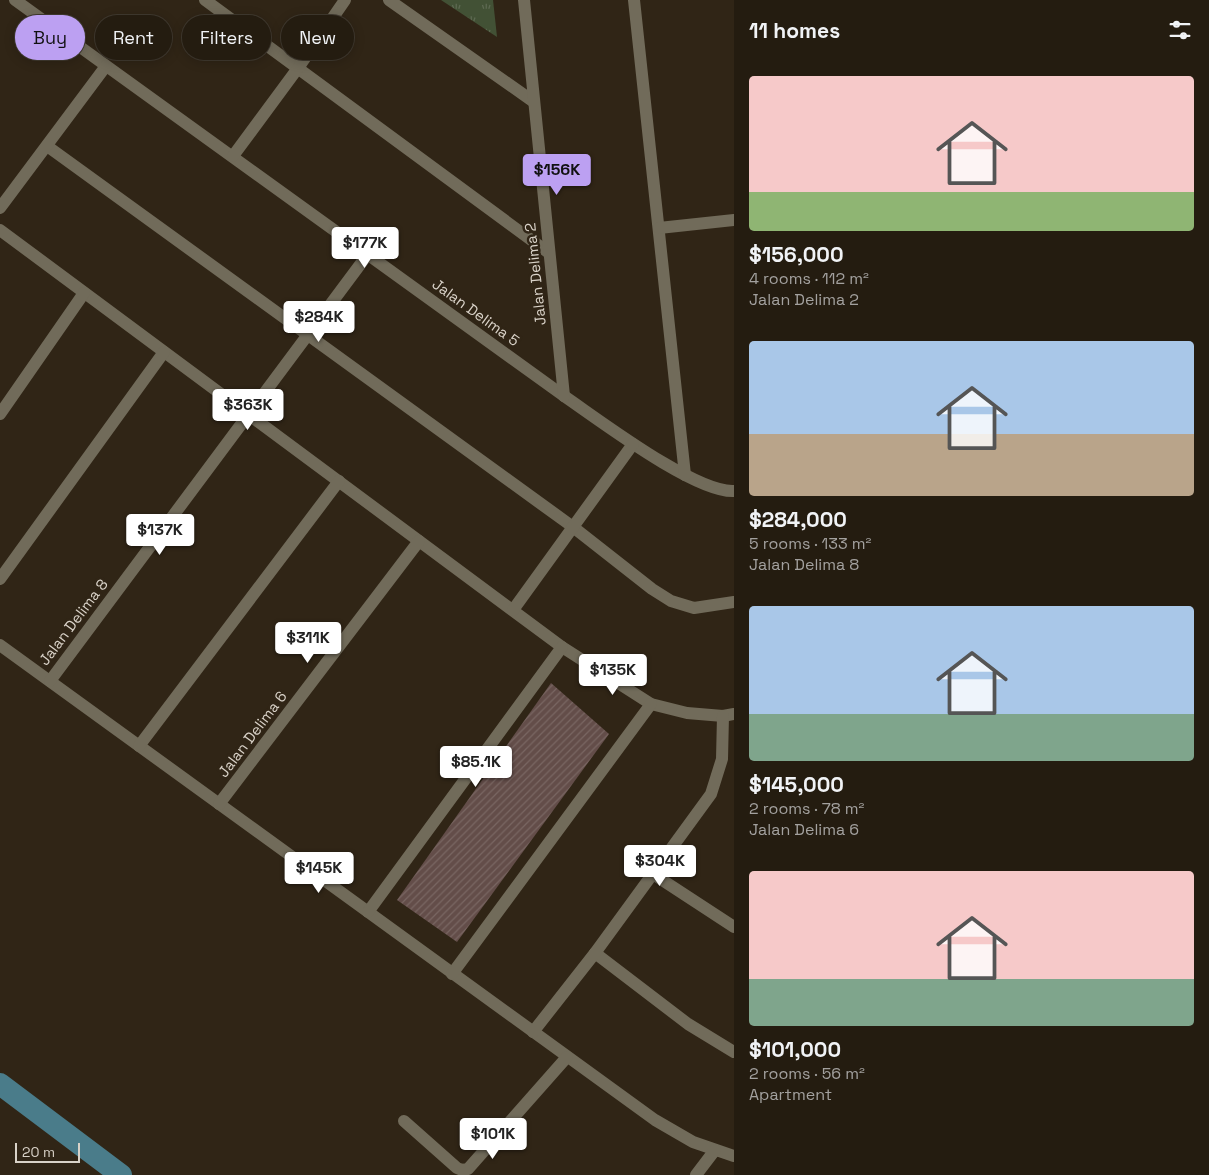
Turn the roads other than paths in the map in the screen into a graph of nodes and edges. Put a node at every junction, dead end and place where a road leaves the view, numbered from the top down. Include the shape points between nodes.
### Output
1 (15, 0) edge
2 (205, 0) edge
3 (345, 0) edge
4 (389, 0) edge
5 (524, 0) edge
6 (634, 0) edge
7 (106, 66) junction
8 (298, 68) junction
9 (534, 102) junction
10 (47, 146) junction
11 (233, 156) junction
12 (0, 208) edge
13 (734, 220) edge
14 (659, 228) junction
15 (0, 230) edge
16 (549, 253) junction
17 (368, 254) junction
18 (84, 293) junction
19 (308, 335) junction
20 (164, 352) junction
21 (564, 396) junction
22 (0, 414) edge
23 (248, 414) junction
24 (633, 444) junction
25 (685, 475) junction
26 (339, 481) junction
27 (734, 491) edge
28 (574, 528) junction
29 (419, 541) junction
30 (0, 579) edge
31 (734, 602) edge
32 (513, 610) junction
33 (0, 645) edge
34 (562, 647) junction
35 (50, 681) junction
36 (651, 704) junction
37 (729, 715) edge
38 (139, 746) junction
39 (219, 804) junction
40 (653, 874) junction
41 (368, 912) junction
42 (734, 926) edge
43 (594, 953) junction
44 (452, 974) junction
45 (533, 1032) junction
46 (734, 1052) edge
47 (567, 1057) junction
48 (404, 1121) dead end
49 (716, 1150) junction
50 (734, 1156) edge
51 (696, 1175) edge

1 - 7 street, Jalan Delima 5
2 - 8 street
3 - 8 street
4 - 9 street
5 - 9 street, Jalan Delima 2
6 - 14 street
7 - 10 street
7 - 11 street, Jalan Delima 5
8 - 11 street
8 - 16 street
9 - 16 street, Jalan Delima 2
10 - 12 street
10 - 19 street
11 - 17 street, Jalan Delima 5
13 - 14 street
14 - 25 street
15 - 18 street
16 - 21 street, Jalan Delima 2
17 - 19 street, Jalan Delima 8
17 - 21 street, Jalan Delima 5
18 - 20 street
18 - 22 street
19 - 23 street, Jalan Delima 8
19 - 28 street
20 - 23 street
20 - 30 street
21 - 24 street, Jalan Delima 5
23 - 26 street
23 - 35 street, Jalan Delima 8
24 - 25 street, Jalan Delima 5
24 - 28 street
25 - 27 street, Jalan Delima 5 via 703,484
26 - 29 street
26 - 38 street
28 - 31 street via 671,601 694,608
28 - 32 street
29 - 32 street
29 - 39 street, Jalan Delima 6
32 - 34 street
33 - 35 street
34 - 36 street
34 - 41 street
35 - 38 street
36 - 37 street via 688,713
36 - 44 street
37 - 40 street via 722,759 711,794
38 - 39 street
39 - 41 street
40 - 42 street
40 - 43 street
41 - 44 street
43 - 45 street
43 - 46 street via 688,1024
44 - 45 street
45 - 47 street
47 - 48 street via 468,1169 457,1168
47 - 49 street via 655,1120 693,1142
49 - 50 street
49 - 51 street

